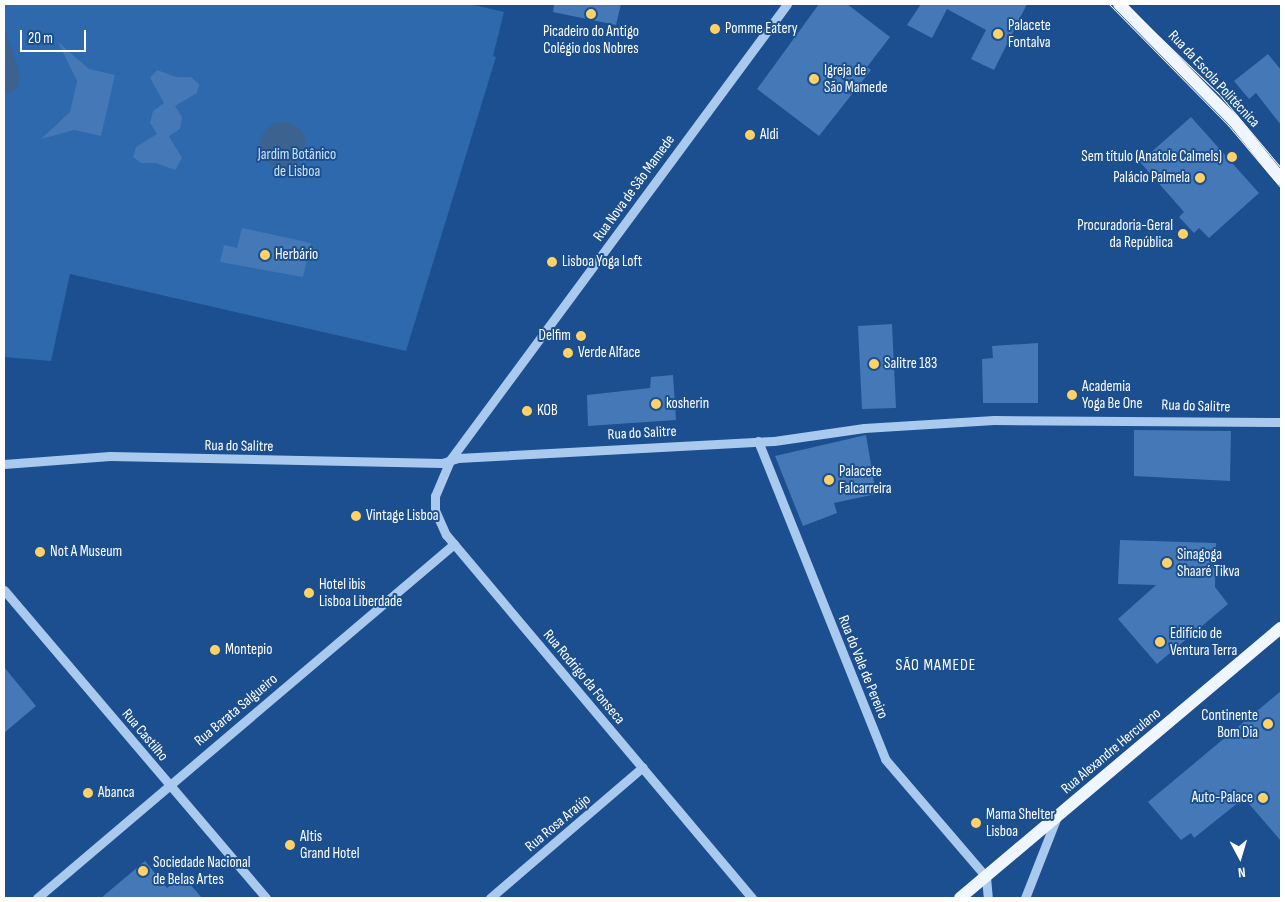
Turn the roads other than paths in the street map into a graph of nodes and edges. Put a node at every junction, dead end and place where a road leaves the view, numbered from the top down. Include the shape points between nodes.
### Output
1 (787, 4) edge
2 (1119, 4) edge
3 (1281, 179) edge
4 (1281, 422) edge
5 (758, 441) junction
6 (450, 460) junction
7 (4, 464) edge
8 (454, 544) junction
9 (4, 590) edge
10 (1281, 628) edge
11 (643, 767) junction
12 (169, 785) junction
13 (1057, 816) junction
14 (986, 877) junction
15 (37, 898) edge
16 (266, 898) edge
17 (490, 898) edge
18 (752, 898) edge
19 (960, 898) edge
20 (988, 898) edge
21 (1025, 898) edge

1 - 6 street, Rua Nova de São Mamede
2 - 3 main road, Rua da Escola Politécnica via 1234,121
4 - 5 street, Rua do Salitre via 1003,420 864,428
5 - 6 street, Rua do Salitre
5 - 14 street, Rua do Vale de Pereiro via 885,759
6 - 7 street, Rua do Salitre via 110,456
6 - 8 street, Rua Rodrigo da Fonseca via 435,496 435,510
8 - 11 street, Rua Rodrigo da Fonseca
8 - 12 street, Rua Barata Salgueiro
9 - 12 street, Rua Castilho
10 - 13 main road, Rua Alexandre Herculano
11 - 17 street, Rua Rosa Araújo
11 - 18 street, Rua Rodrigo da Fonseca
12 - 15 street, Rua Barata Salgueiro
12 - 16 street, Rua Castilho
13 - 14 main road, Rua Alexandre Herculano
13 - 21 street
14 - 19 main road, Rua Alexandre Herculano
14 - 20 street

